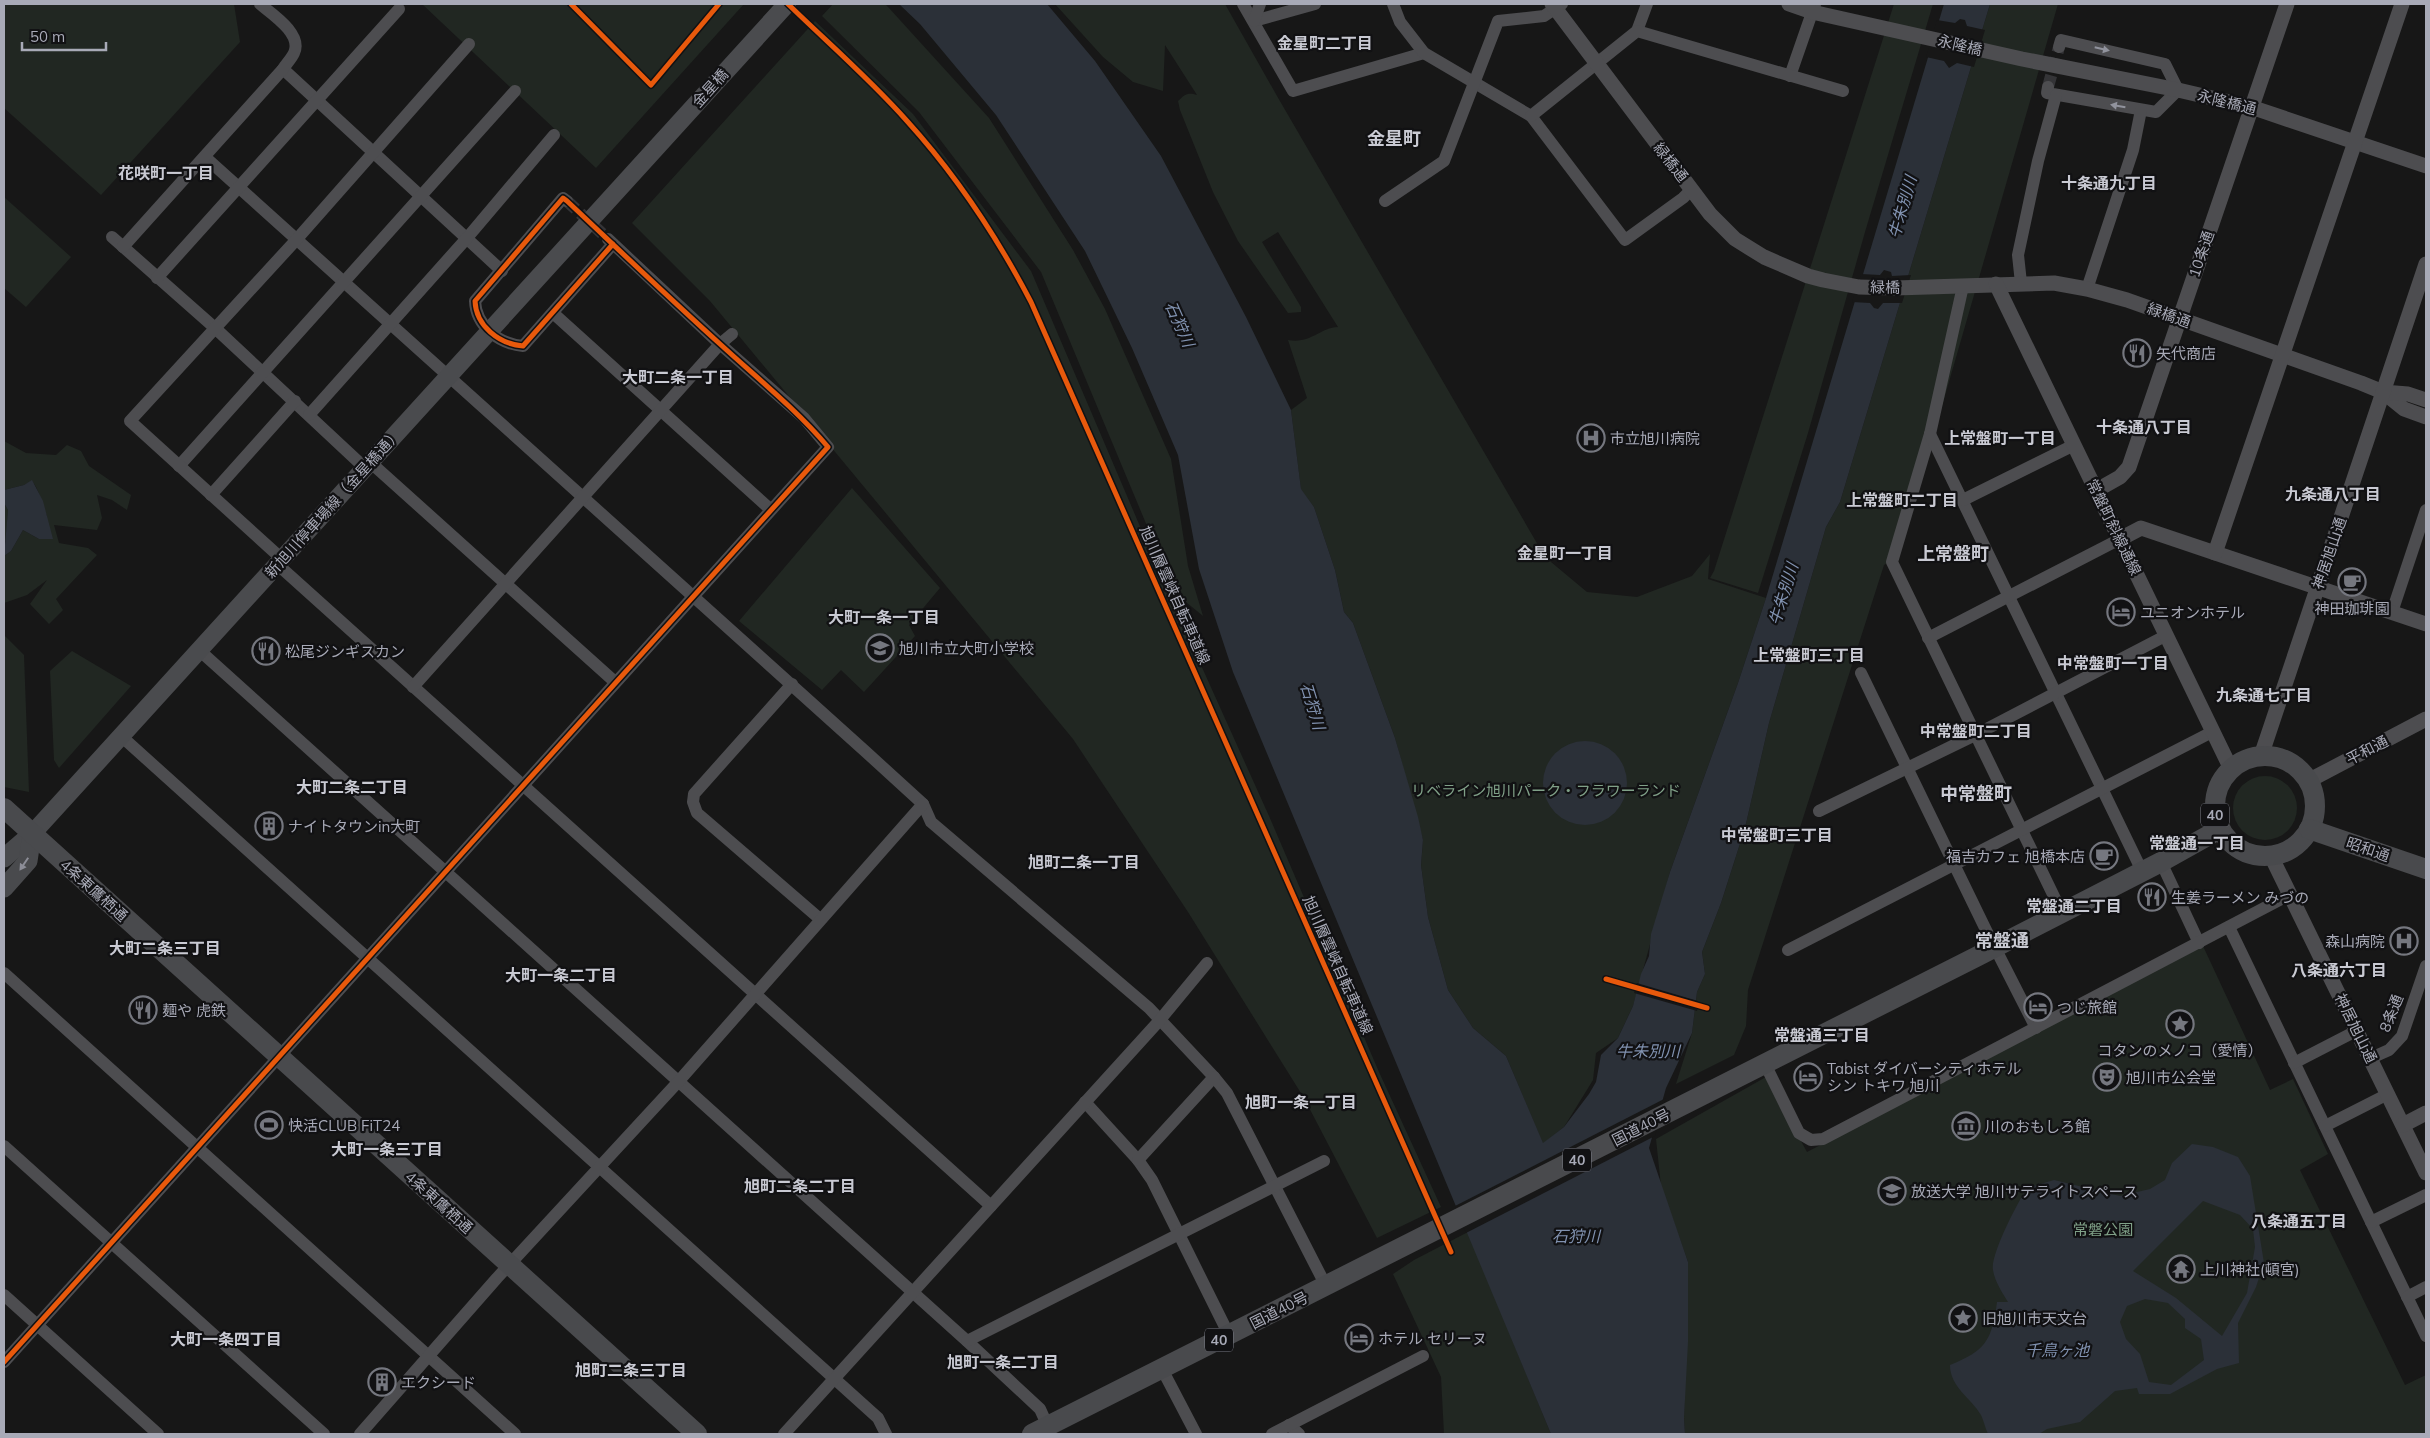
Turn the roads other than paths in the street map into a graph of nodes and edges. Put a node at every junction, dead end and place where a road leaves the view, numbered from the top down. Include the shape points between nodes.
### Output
1 (260, 4) edge
2 (787, 4) edge
3 (1243, 4) edge
4 (1260, 4) edge
5 (1315, 4) edge
6 (1393, 4) edge
7 (1647, 4) edge
8 (1789, 4) edge
9 (2287, 4) edge
10 (2402, 4) edge
11 (1556, 6) edge
12 (1813, 8) edge
13 (399, 9) dead end
14 (1254, 21) junction
15 (1637, 31) junction
16 (468, 44) dead end
17 (2059, 47) dead end
18 (1424, 53) junction
19 (2022, 59) joint
20 (1596, 64) junction
21 (283, 69) junction
22 (1790, 76) junction
23 (1474, 82) junction
24 (2178, 90) junction
25 (515, 91) dead end
26 (1844, 91) dead end
27 (317, 101) junction
28 (2251, 107) junction
29 (2142, 110) junction
30 (1531, 116) junction
31 (554, 135) dead end
32 (2355, 142) junction
33 (374, 152) junction
34 (205, 157) junction
35 (2426, 166) edge
36 (633, 173) joint
37 (239, 188) junction
38 (1692, 189) junction
39 (422, 195) junction
40 (567, 201) dead end
41 (1385, 201) dead end
42 (112, 237) dead end
43 (467, 238) junction
44 (297, 239) junction
45 (123, 247) junction
46 (2426, 264) edge
47 (502, 271) junction
48 (157, 278) junction
49 (1823, 280) joint
50 (344, 282) junction
51 (2021, 283) junction
52 (1996, 284) junction
53 (1947, 286) joint
54 (1963, 286) junction
55 (2087, 289) junction
56 (553, 312) junction
57 (2179, 318) junction
58 (389, 324) junction
59 (215, 328) junction
60 (488, 332) junction
61 (732, 334) dead end
62 (720, 344) junction
63 (2282, 355) junction
64 (263, 373) junction
65 (448, 376) junction
66 (2382, 392) junction
67 (2426, 400) edge
68 (295, 401) junction
69 (661, 411) junction
70 (309, 415) junction
71 (2426, 417) edge
72 (1930, 434) junction
73 (2074, 445) junction
74 (368, 465) junction
75 (180, 466) junction
76 (2097, 490) junction
77 (211, 495) junction
78 (583, 497) junction
79 (1963, 500) junction
80 (770, 509) junction
81 (2426, 510) edge
82 (2120, 539) junction
83 (2214, 553) junction
84 (280, 561) junction
85 (505, 584) junction
86 (2317, 587) junction
87 (2009, 596) junction
88 (692, 597) junction
89 (2392, 612) junction
90 (2426, 624) edge
91 (2167, 635) junction
92 (1928, 638) junction
93 (199, 650) junction
94 (1861, 673) dead end
95 (615, 682) junction
96 (792, 684) junction
97 (413, 687) junction
98 (2056, 693) junction
99 (2426, 719) edge
100 (2212, 732) junction
101 (1976, 734) junction
102 (121, 736) junction
103 (2261, 756) junction
104 (1906, 769) junction
105 (2231, 769) junction
106 (2308, 781) junction
107 (522, 785) junction
108 (2103, 788) junction
109 (923, 804) junction
110 (4, 808) edge
111 (1819, 811) dead end
112 (2220, 829) junction
113 (2309, 829) junction
114 (2022, 830) junction
115 (32, 834) junction
116 (2271, 856) junction
117 (4, 858) edge
118 (2161, 862) junction
119 (1954, 865) junction
120 (2426, 869) edge
121 (445, 871) junction
122 (2142, 871) junction
123 (4, 888) edge
124 (2291, 894) junction
125 (2062, 913) junction
126 (820, 919) junction
127 (2229, 927) junction
128 (2199, 943) junction
129 (1994, 948) junction
130 (1788, 950) dead end
131 (367, 958) junction
132 (1207, 963) dead end
133 (2426, 966) edge
134 (4, 973) edge
135 (755, 996) junction
136 (1158, 1021) junction
137 (2036, 1028) junction
138 (2358, 1030) junction
139 (278, 1056) junction
140 (2371, 1058) junction
141 (2294, 1063) junction
142 (1765, 1064) junction
143 (1214, 1077) junction
144 (678, 1082) junction
145 (2388, 1094) junction
146 (1084, 1102) junction
147 (2426, 1113) edge
148 (2403, 1124) junction
149 (2325, 1126) junction
150 (4, 1146) edge
151 (196, 1146) junction
152 (1138, 1160) junction
153 (1324, 1161) dead end
154 (599, 1167) junction
155 (2426, 1173) edge
156 (1274, 1185) junction
157 (2426, 1195) edge
158 (990, 1206) junction
159 (2371, 1222) junction
160 (1180, 1233) junction
161 (110, 1242) junction
162 (509, 1265) junction
163 (1326, 1286) junction
164 (2426, 1287) edge
165 (912, 1293) junction
166 (4, 1295) edge
167 (2407, 1297) junction
168 (36, 1324) junction
169 (1229, 1335) junction
170 (2426, 1336) edge
171 (966, 1341) junction
172 (1423, 1356) dead end
173 (429, 1357) junction
174 (4, 1362) edge
175 (1162, 1369) junction
176 (834, 1379) junction
177 (1289, 1425) junction
178 (1044, 1432) edge
179 (158, 1434) edge
180 (324, 1434) edge
181 (360, 1434) edge
182 (515, 1434) edge
183 (697, 1434) edge
184 (784, 1434) edge
185 (886, 1434) edge
186 (1196, 1434) edge
187 (1272, 1434) edge
188 (1299, 1434) edge

1 - 21 street via 290,30 296,43 295,52
2 - 36 main road, 金星橋
3 - 14 street
4 - 14 street
5 - 14 street
6 - 18 street via 1400,22
7 - 15 street
8 - 12 street
9 - 28 street, 10条通
10 - 32 street
11 - 20 street, 緑橋通
11 - 23 street via 1544,16 1498,20
12 - 19 street, 永隆橋
12 - 22 street
13 - 27 street
14 - 18 street via 1293,90
15 - 20 street
15 - 22 street
16 - 33 street
17 -> 24 street via 2061,40 2165,64
18 - 23 street
19 - 24 street, 永隆橋通
20 - 30 street
20 - 38 street, 緑橋通
21 - 27 street
21 - 34 street
22 - 26 street
23 - 30 street
23 - 41 street via 1444,161
24 - 28 street, 永隆橋通
24 - 29 street via 2156,112
25 - 39 street
27 - 33 street
27 - 37 street
28 - 32 street, 永隆橋通
28 - 57 street, 10条通
29 -> 51 street via 2052,91 2018,255
29 - 55 street via 2133,150
30 - 38 street via 1625,240
31 - 43 street
32 - 35 street, 永隆橋通
32 - 63 street
33 - 39 street
33 - 44 street
34 - 37 street
34 - 45 street
36 - 60 main road, 新旭川停車場線（金星橋通）
37 - 44 street
37 - 48 street
38 - 49 street, 緑橋通 via 1710,214 1736,239 1764,257
39 - 43 street
39 - 50 street
40 - 47 street via 563,198
42 - 45 street
43 - 47 street
43 - 58 street
44 - 50 street
44 - 59 street
45 - 48 street
46 - 66 street, 神居旭山通
47 - 60 street via 475,301 475,309
48 - 59 street
49 - 53 street, 緑橋 via 1860,286
50 - 58 street
50 - 64 street
51 - 52 street, 緑橋通
51 - 55 street, 緑橋通 via 2054,283
52 - 54 street, 緑橋通
52 - 73 street, 常盤町斜線通線
53 - 54 street, 緑橋通
54 - 72 street
55 - 57 street, 緑橋通
56 - 60 street via 522,346 509,345
56 - 62 street via 611,242
56 - 69 street
57 - 63 street, 緑橋通
57 - 76 street, 10条通 via 2129,467 2120,477
58 - 65 street
58 - 70 street
59 - 64 street
59 - 75 street via 130,421
60 - 65 main road, 新旭川停車場線（金星橋通）
61 - 62 street
62 - 69 street
62 - 80 street via 804,418 828,447
63 - 66 street, 緑橋通
63 - 83 street
64 - 68 street
64 - 75 street
65 - 74 main road, 新旭川停車場線（金星橋通）
65 - 78 street
66 - 67 street, 緑橋通 via 2408,394
66 - 71 street, 緑橋通 via 2404,409
66 - 86 street, 神居旭山通
68 - 70 street
68 - 77 street
69 - 78 street
69 - 80 street
70 - 74 street
72 - 79 street
72 - 92 street via 1892,562
73 - 76 street, 常盤町斜線通線
73 - 79 street
74 - 84 main road, 新旭川停車場線（金星橋通）
74 - 85 street
75 - 77 street
76 - 82 street, 常盤町斜線通線
77 - 84 street
78 - 85 street
78 - 88 street
79 - 87 street
80 - 88 street
81 - 89 street
82 - 83 street via 2140,528
82 - 87 street
82 - 91 street, 常盤町斜線通線
83 - 86 street
84 - 93 main road, 新旭川停車場線（金星橋通）
84 - 97 street
85 - 95 street
85 - 97 street
86 - 89 street
86 - 103 street, 神居旭山通
87 - 92 street
87 - 98 street
88 - 95 street
88 - 96 street
89 - 90 street
91 - 98 street
91 - 100 street, 常盤町斜線通線
92 - 101 street
93 - 102 main road, 新旭川停車場線（金星橋通）
93 - 121 street
94 - 104 street
95 - 107 street
96 - 109 street
96 - 126 street via 694,794 693,802 697,813
97 - 107 street
98 - 101 street
98 - 108 street
99 - 106 street, 平和通
100 - 105 street, 常盤町斜線通線
100 - 108 street
101 - 104 street
101 - 114 street
102 - 115 main road, 新旭川停車場線（金星橋通）
102 - 131 street
103 - 105 highway
103 - 106 highway via 2286,761
104 - 111 street
104 - 119 street
105 - 112 highway, 40 via 2221,780 2216,795 2215,813
106 - 113 highway via 2314,805
107 - 121 street
107 - 135 street
108 - 114 street
108 - 122 street
109 - 126 street
109 - 136 street via 931,822 1149,1008
110 - 115 highway, 4条東鷹栖通
112 - 116 highway, 40 via 2230,842 2244,851 2256,856
112 - 118 highway, 国道40号 / 40
113 - 116 highway via 2295,846
113 - 120 highway, 昭和通
114 - 119 street
114 - 125 street
115 - 117 main road
115 -> 123 main road via 28,861
115 - 139 highway, 4条東鷹栖通
116 - 124 street, 神居旭山通
118 - 122 highway, 国道40号 / 40
118 - 128 street
119 - 129 street
119 - 130 street
121 - 131 street
121 - 144 street
122 - 125 highway, 国道40号 / 40
124 - 127 street
124 - 138 street, 神居旭山通
125 - 129 highway, 国道40号 / 40
126 - 135 street
127 - 128 street
127 - 141 street
128 - 137 street
129 - 137 street
129 - 142 highway, 国道40号 / 40
131 - 139 street
131 - 154 street
132 - 136 street
133 - 140 street, 8条通 via 2402,1036 2389,1050
134 - 151 street
135 - 144 street
135 - 158 street
136 - 143 street
136 - 146 street
137 - 142 street via 1823,1140 1811,1140 1799,1133
138 - 140 street, 神居旭山通
138 - 141 street
139 - 151 street
139 - 162 highway, 4条東鷹栖通
140 - 145 street, 神居旭山通
141 - 149 street
142 - 163 highway, 国道40号 / 40
143 - 152 street
143 - 156 street via 1227,1093
144 - 154 street
144 - 165 street
145 - 148 street, 神居旭山通
145 - 149 street
146 - 152 street
146 - 158 street
147 - 148 street
148 - 155 street, 神居旭山通
149 - 159 street
150 - 161 street
151 - 161 street
151 - 173 street
152 - 160 street
153 - 156 street
154 - 162 street
154 - 176 street
156 - 160 street
156 - 163 street
157 - 159 street
158 - 165 street
159 - 167 street
160 - 169 street
160 - 171 street
161 - 168 street
161 - 180 street
162 - 173 street
162 - 183 highway, 4条東鷹栖通
163 - 169 highway, 国道40号 / 40
164 - 167 street
165 - 171 street
165 - 176 street
166 - 168 street
167 - 170 street
168 - 174 street
168 - 179 street
169 - 175 highway, 国道40号 / 40
171 - 178 street via 1040,1409
172 - 177 street
173 - 181 street
173 - 182 street
175 - 178 highway, 国道40号 / 40
175 - 186 street
176 - 184 street
176 - 185 street via 878,1418
177 - 187 street
177 - 188 street

